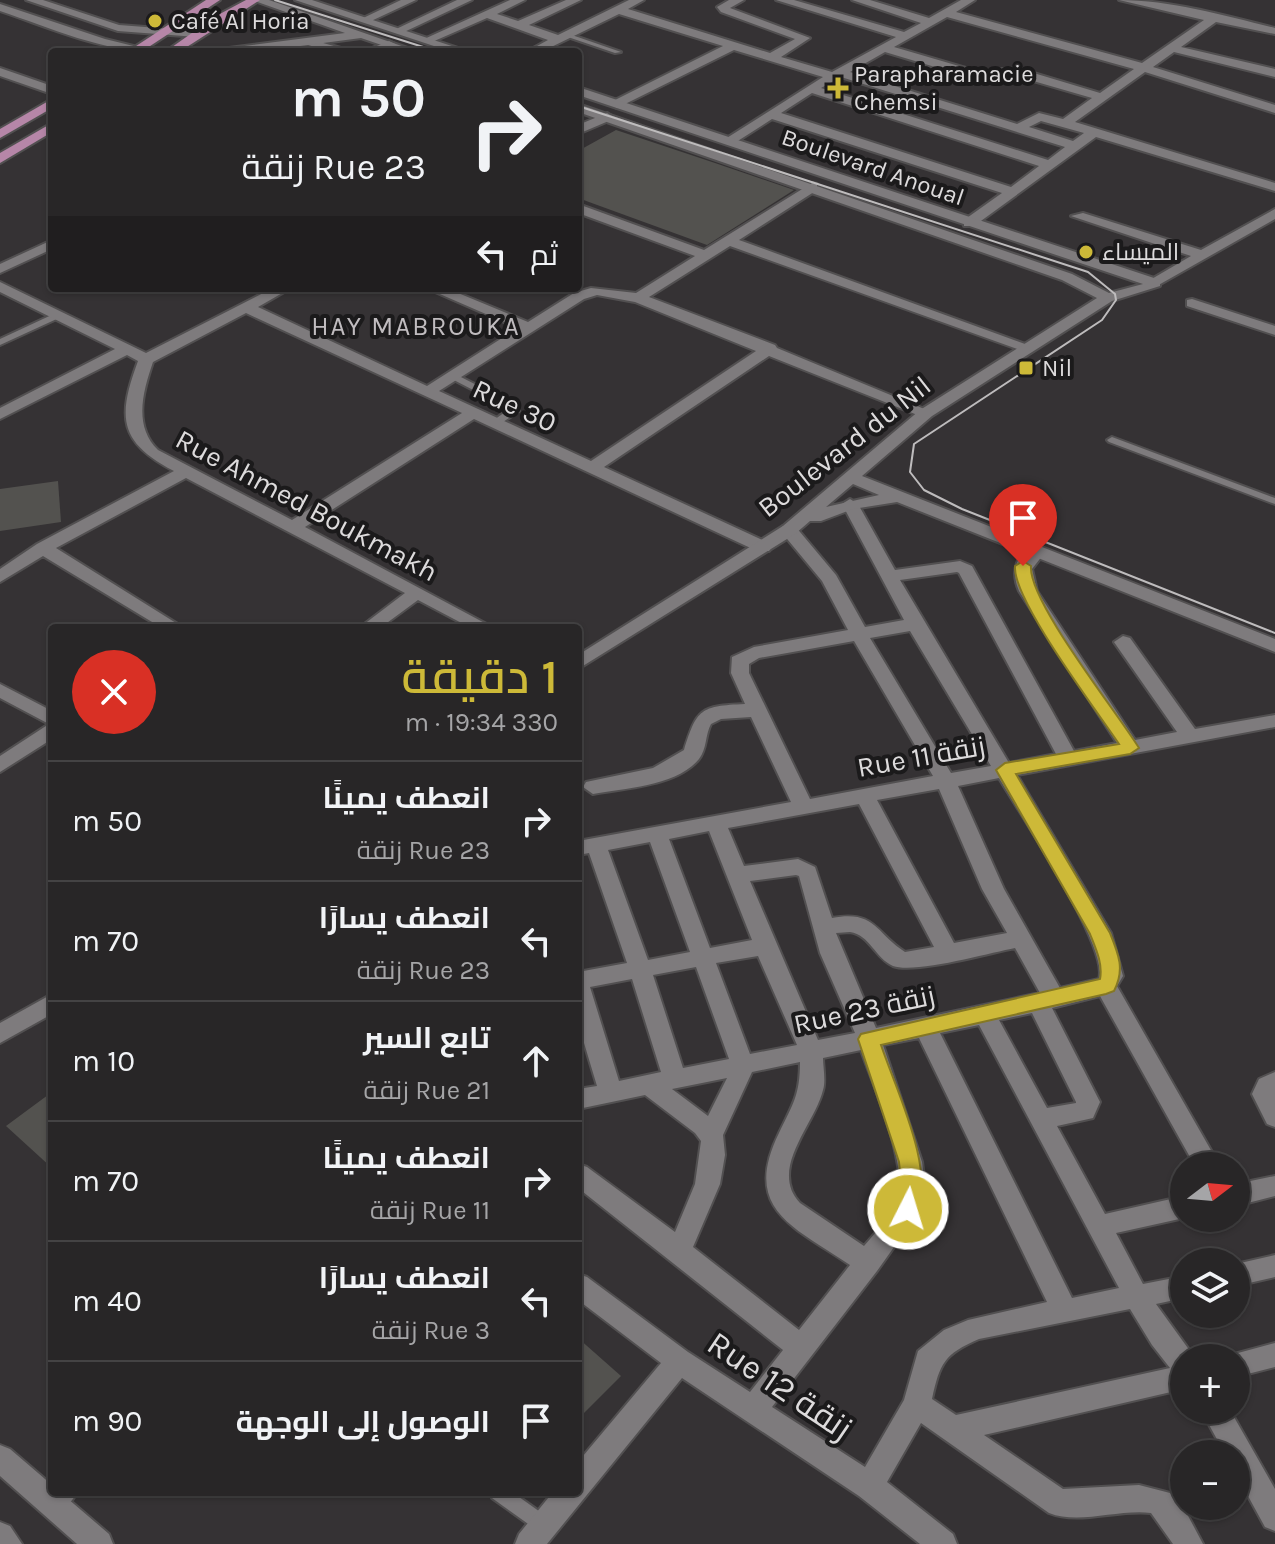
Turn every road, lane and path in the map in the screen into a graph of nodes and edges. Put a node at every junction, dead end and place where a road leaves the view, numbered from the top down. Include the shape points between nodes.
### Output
1 (32, 0) edge
2 (256, 0) edge
3 (301, 0) edge
4 (410, 0) edge
5 (466, 0) edge
6 (519, 0) edge
7 (575, 0) edge
8 (638, 0) edge
9 (738, 0) edge
10 (782, 0) edge
11 (858, 0) edge
12 (969, 0) edge
13 (1125, 0) edge
14 (205, 1) edge
15 (3, 10) edge
16 (618, 10) junction
17 (946, 13) junction
18 (486, 14) junction
19 (1217, 16) junction
20 (365, 20) junction
21 (931, 22) junction
22 (519, 25) junction
23 (398, 31) junction
24 (1274, 31) edge
25 (163, 33) junction
26 (197, 34) junction
27 (362, 34) junction
28 (906, 36) junction
29 (562, 37) junction
30 (428, 40) junction
31 (309, 42) junction
32 (389, 44) junction
33 (734, 45) junction
34 (124, 48) edge
35 (140, 48) edge
36 (177, 48) edge
37 (261, 48) edge
38 (330, 48) edge
39 (378, 48) edge
40 (401, 48) edge
41 (452, 48) edge
42 (540, 48) edge
43 (884, 48) junction
44 (1172, 48) junction
45 (617, 52) dead end
46 (772, 57) junction
47 (1145, 68) junction
48 (0, 72) edge
49 (1275, 73) edge
50 (838, 75) junction
51 (48, 89) edge
52 (811, 89) junction
53 (582, 92) edge
54 (1102, 97) junction
55 (617, 104) junction
56 (48, 105) edge
57 (582, 109) edge
58 (1275, 109) edge
59 (770, 114) junction
60 (607, 117) junction
61 (1065, 123) junction
62 (582, 128) edge
63 (1018, 128) junction
64 (48, 131) edge
65 (1094, 132) junction
66 (0, 134) edge
67 (728, 141) junction
68 (1076, 146) junction
69 (0, 159) edge
70 (1051, 165) junction
71 (812, 187) junction
72 (1275, 187) edge
73 (1011, 191) junction
74 (582, 209) edge
75 (1275, 213) edge
76 (1078, 216) dead end
77 (969, 223) junction
78 (730, 241) junction
79 (48, 246) edge
80 (706, 255) junction
81 (1203, 255) junction
82 (0, 269) edge
83 (1155, 283) junction
84 (1, 289) edge
85 (277, 292) edge
86 (443, 292) edge
87 (638, 298) junction
88 (1107, 298) junction
89 (1192, 303) dead end
90 (247, 308) junction
91 (58, 315) junction
92 (530, 328) junction
93 (1275, 331) edge
94 (0, 342) edge
95 (770, 348) junction
96 (1028, 348) junction
97 (127, 349) junction
98 (146, 359) junction
99 (453, 376) junction
100 (426, 393) junction
101 (926, 413) junction
102 (0, 414) edge
103 (472, 414) junction
104 (494, 424) junction
105 (1112, 440) dead end
106 (590, 469) junction
107 (184, 472) junction
108 (852, 478) junction
109 (900, 497) junction
110 (1275, 501) edge
111 (850, 504) junction
112 (293, 527) junction
113 (789, 530) junction
114 (763, 547) junction
115 (43, 548) junction
116 (1037, 551) junction
117 (889, 576) junction
118 (0, 577) edge
119 (418, 592) junction
120 (168, 624) edge
121 (374, 624) edge
122 (478, 624) edge
123 (915, 624) junction
124 (859, 634) junction
125 (1123, 642) dead end
126 (1275, 646) edge
127 (582, 660) edge
128 (0, 690) edge
129 (758, 710) junction
130 (48, 717) edge
131 (1275, 721) edge
132 (48, 733) edge
133 (1191, 737) junction
134 (1130, 748) junction
135 (1068, 758) junction
136 (0, 765) edge
137 (1005, 770) junction
138 (945, 780) junction
139 (593, 787) dead end
140 (864, 795) junction
141 (803, 806) junction
142 (716, 823) junction
143 (657, 833) junction
144 (587, 846) edge
145 (737, 875) junction
146 (825, 927) junction
147 (1020, 939) junction
148 (765, 946) junction
149 (949, 954) junction
150 (703, 958) junction
151 (641, 970) junction
152 (582, 982) edge
153 (1106, 986) junction
154 (582, 996) edge
155 (1046, 1001) junction
156 (48, 1005) edge
157 (985, 1015) junction
158 (925, 1027) junction
159 (1, 1034) edge
160 (869, 1039) junction
161 (811, 1051) junction
162 (742, 1063) junction
163 (675, 1078) junction
164 (1275, 1081) edge
165 (647, 1083) junction
166 (610, 1091) junction
167 (582, 1098) edge
168 (1273, 1114) edge
169 (1041, 1119) junction
170 (711, 1134) junction
171 (1200, 1152) edge
172 (582, 1177) edge
173 (1275, 1186) edge
174 (1250, 1192) edge
175 (1170, 1210) edge
176 (1100, 1226) junction
177 (678, 1251) junction
178 (868, 1263) junction
179 (1275, 1266) edge
180 (1250, 1272) edge
181 (582, 1288) edge
182 (1170, 1290) edge
183 (1137, 1297) junction
184 (1064, 1309) junction
185 (801, 1348) junction
186 (1170, 1348) edge
187 (1275, 1355) edge
188 (679, 1361) junction
189 (1250, 1361) edge
190 (1170, 1380) edge
191 (917, 1404) junction
192 (752, 1411) junction
193 (1223, 1424) edge
194 (953, 1429) junction
195 (0, 1458) edge
196 (582, 1479) edge
197 (869, 1486) junction
198 (48, 1490) edge
199 (502, 1496) edge
200 (568, 1496) edge
201 (62, 1499) edge
202 (1275, 1517) edge
203 (537, 1534) edge
204 (0, 1536) edge
205 (8, 1544) edge
206 (99, 1544) edge
207 (943, 1544) edge
208 (1189, 1544) edge

1 - 25 street via 109,26
2 - 26 main road
2 - 27 street
3 - 20 street
4 - 20 street via 384,6
5 - 23 street
6 - 18 street
7 - 22 street
8 - 16 street
9 - 46 street via 723,7 804,38
10 - 28 street
11 - 21 street
12 - 17 street
13 - 19 street
14 - 25 main road
15 - 34 street
16 - 29 street
16 - 33 street
17 - 21 street
17 - 47 street
18 - 22 street
18 - 30 street
19 - 24 street
19 - 44 street
20 - 23 street
21 - 28 street
22 - 29 street
23 - 30 street
25 - 26 street
25 - 35 main road
26 - 36 main road
27 - 31 street
27 - 32 street
28 - 43 street
29 - 42 street
29 - 45 lane
30 - 41 street
31 - 37 street
31 - 38 street
32 - 39 street
32 - 40 street
33 - 46 street
33 - 55 street
43 - 50 street
43 - 54 street via 975,75 1017,72
44 - 47 street
44 - 49 street
46 - 50 street
47 - 54 street
47 - 58 street
48 - 51 street
50 - 52 street
50 - 63 street
52 - 59 street
52 - 70 street
53 - 55 street, Boulevard Anoual
54 - 61 street
55 - 67 street, Boulevard Anoual
56 - 66 main road
57 - 60 street, Boulevard Anoual
59 - 67 street
59 - 73 street
60 - 62 street
60 - 71 street, Boulevard Anoual
61 - 63 street via 1039,117
61 - 65 street
63 - 68 street
64 - 69 main road
65 - 68 street
65 - 72 street
67 - 77 street, Boulevard Anoual
68 - 70 street
70 - 73 street
71 - 78 street
71 - 88 street, Boulevard Anoual via 1067,277
73 - 77 street
74 - 80 street
75 - 81 street, Boulevard du Nil
76 - 81 street
77 - 83 street, Boulevard Anoual
78 - 80 street
78 - 96 street
79 - 82 street
80 - 87 street
81 - 83 street, Boulevard du Nil
83 - 88 street, Boulevard du Nil
84 - 91 street
85 - 90 street
86 - 92 street
87 - 92 street via 596,291
87 - 95 street
88 - 96 street, Boulevard du Nil
89 - 93 street
90 - 98 street
90 - 100 street, Rue 30
91 - 94 lane
91 - 97 street
92 - 99 street
95 - 101 street
95 - 106 street
96 - 101 street, Boulevard du Nil
97 - 98 street
97 - 102 street
98 - 107 street, Rue Ahmed Boukmakh via 138,384 137,435 152,453
99 - 100 street
99 - 104 lane via 514,411
100 - 103 street, Rue 30
101 - 108 street, Boulevard du Nil
103 - 104 street, Rue 30
103 - 112 street
104 - 106 street, Rue 30
105 - 110 lane
106 - 114 street, Rue 30
107 - 112 street, Rue Ahmed Boukmakh
107 - 115 street
108 - 109 street
108 - 113 street, Boulevard du Nil
109 - 111 street
109 - 116 street
111 - 113 street
111 - 117 street
112 - 119 street, Rue Ahmed Boukmakh
113 - 114 street, Boulevard du Nil
113 - 124 street via 830,579
114 - 127 street, Boulevard du Nil
115 - 118 street
115 - 120 street
116 - 126 street
116 - 134 street via 1023,566 1028,591
117 - 123 street
117 - 135 street via 960,566 966,570
119 - 121 street
119 - 122 street, Rue Ahmed Boukmakh
123 - 124 street
123 - 137 street
124 - 129 street via 743,657 738,666
124 - 138 street
125 - 133 street
128 - 130 street
129 - 139 street via 713,714 701,723 693,753 678,765
129 - 141 street
131 - 133 street, Rue 11 زنقة
132 - 136 street
133 - 134 street, Rue 11 زنقة
134 - 135 street, Rue 11 زنقة
135 - 137 street, Rue 11 زنقة
137 - 138 street, Rue 11 زنقة
137 - 153 street via 1100,933 1112,976
138 - 140 street, Rue 11 زنقة
138 - 147 street
140 - 141 street, Rue 11 زنقة
140 - 149 street
141 - 142 street, Rue 11 زنقة
142 - 143 street, Rue 11 زنقة
142 - 145 street
143 - 144 street, Rue 11 زنقة
143 - 150 street
144 - 151 street
145 - 146 street via 804,869
145 - 148 street
146 - 149 street via 865,927 900,961
146 - 160 street
147 - 149 street
147 - 155 street
148 - 150 street
148 - 161 street
150 - 151 street
150 - 162 street
151 - 152 street
151 - 163 street
153 - 155 street, Rue 23 زنقة
153 - 171 street
154 - 166 street
155 - 157 street, Rue 23 زنقة
155 - 169 street via 1088,1102 1085,1111
156 - 159 street
157 - 158 street, Rue 23 زنقة
157 - 169 street
158 - 160 street, Rue 23 زنقة
158 - 184 street
160 - 161 street, Rue 23 زنقة
160 - 178 street via 913,1183 908,1209
161 - 162 street, Rue 23 زنقة
161 - 178 street via 812,1089 780,1155 778,1188 791,1211
162 - 163 street, Rue 23 زنقة
162 - 170 street
163 - 165 street, Rue 23 زنقة
164 - 168 street via 1264,1094
165 - 166 street, Rue 23 زنقة
165 - 170 street
166 - 167 street, Rue 23 زنقة
169 - 176 street
170 - 177 street via 707,1187
172 - 177 street
173 - 174 street
175 - 176 street
176 - 183 street
177 - 185 street
178 - 185 street
179 - 180 street
181 - 188 street, Rue 12 زنقة
182 - 183 street
183 - 184 street
183 - 186 street
184 - 191 street via 953,1338 927,1360
185 - 192 street
187 - 189 street
188 - 192 street, Rue 12 زنقة
188 - 196 street
190 - 194 street
191 - 194 street
191 - 197 street
192 - 197 street, Rue 12 زنقة
193 - 202 street
194 - 208 street via 1059,1503 1142,1498 1160,1503
195 - 198 street
197 - 207 street, Rue 12 زنقة
199 - 203 lane
200 - 203 street
201 - 206 street
204 - 205 street

